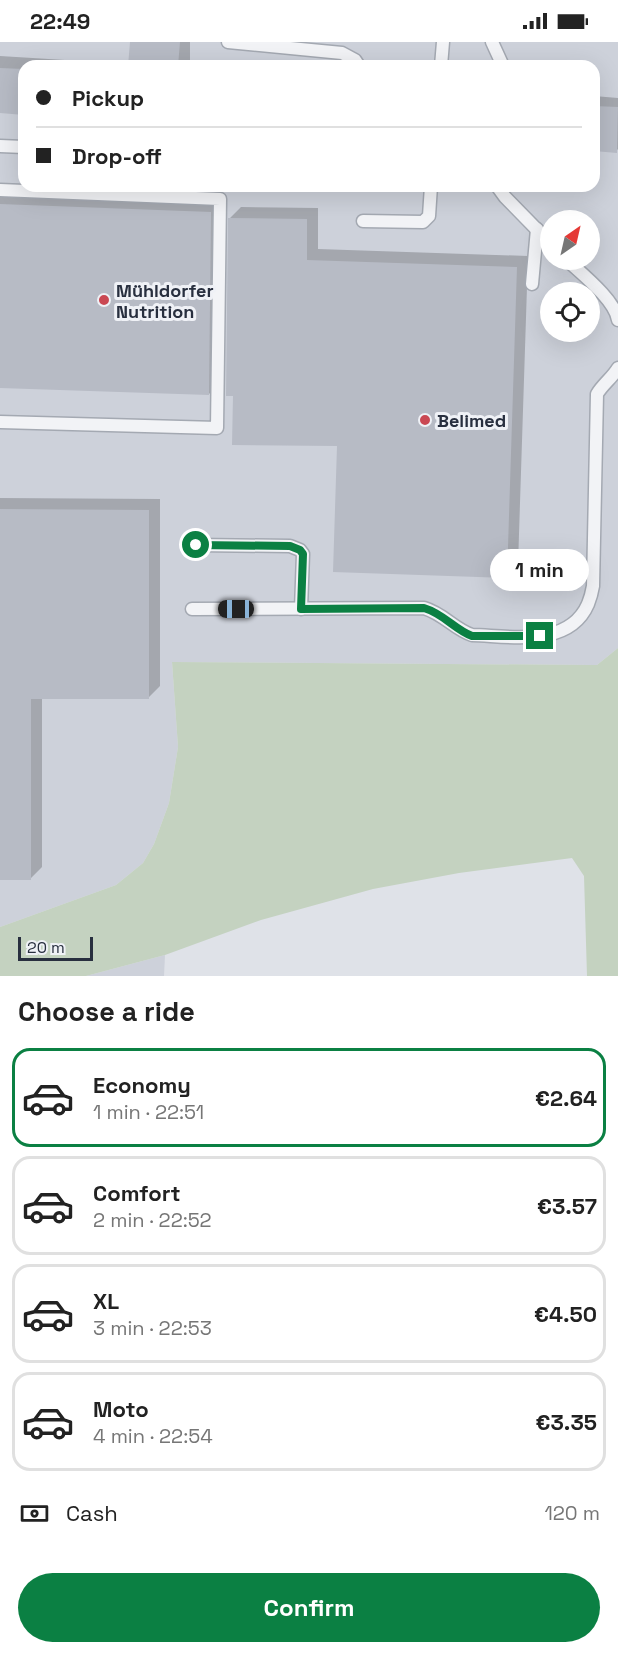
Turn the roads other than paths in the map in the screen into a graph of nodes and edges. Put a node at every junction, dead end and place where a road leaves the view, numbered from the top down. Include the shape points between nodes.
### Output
1 (228, 42) edge
2 (443, 42) edge
3 (492, 42) edge
4 (355, 60) edge
5 (442, 60) edge
6 (501, 60) edge
7 (0, 146) edge
8 (18, 147) edge
9 (0, 190) edge
10 (18, 191) edge
11 (49, 192) edge
12 (431, 192) edge
13 (502, 192) edge
14 (363, 221) dead end
15 (537, 229) junction
16 (540, 232) edge
17 (577, 270) edge
18 (532, 284) dead end
19 (618, 320) edge
20 (618, 368) edge
21 (0, 422) edge
22 (196, 545) dead end
23 (192, 609) dead end
24 (301, 609) junction

1 - 4 lane via 342,53
2 - 5 lane
3 - 6 lane
7 - 8 lane
9 - 10 lane
11 - 21 lane via 220,199 217,428
12 - 14 lane via 429,216 423,222
13 - 15 lane
15 - 16 lane
15 - 18 lane
17 - 19 lane via 607,300
20 - 24 lane via 597,394 593,586 587,605 569,626 540,636 472,636 437,612 424,608
22 - 24 lane via 290,546 300,550
23 - 24 lane

